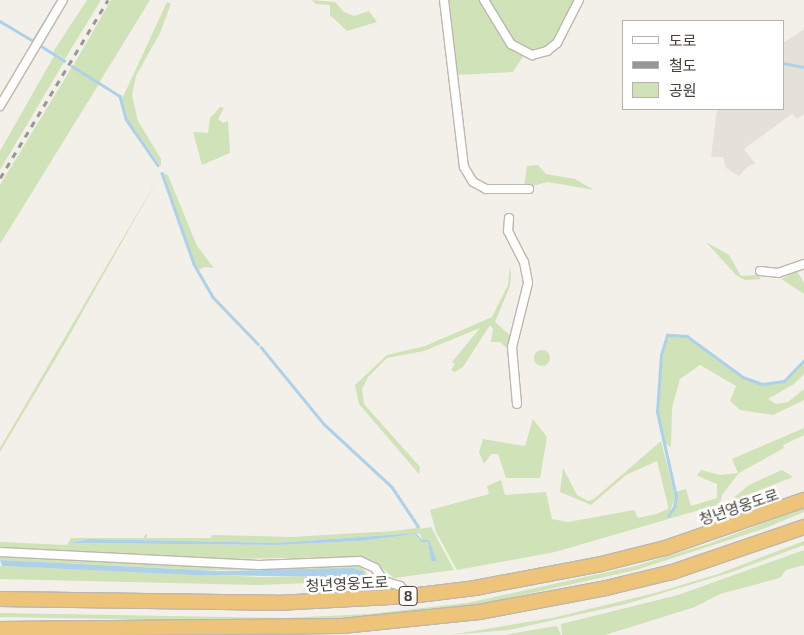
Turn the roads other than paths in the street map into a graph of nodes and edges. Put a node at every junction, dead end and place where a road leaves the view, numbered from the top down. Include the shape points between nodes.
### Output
1 (63, 0) edge
2 (444, 0) edge
3 (484, 0) edge
4 (579, 0) edge
5 (0, 106) edge
6 (529, 189) dead end
7 (509, 218) dead end
8 (804, 264) edge
9 (760, 271) dead end
10 (517, 404) dead end
11 (804, 500) edge
12 (804, 526) edge
13 (0, 552) edge
14 (410, 596) junction
15 (0, 599) edge
16 (0, 629) edge

1 - 5 street
2 - 6 street via 464,167 474,182 486,189
3 - 4 street via 511,44 532,55 547,51 556,43
7 - 10 street via 508,231 524,262 528,283 512,347
8 - 9 street via 778,273
11 - 14 highway, 청년영웅도로 / 8 via 702,537 601,564 475,588
12 - 16 highway, 8 via 672,572 479,612 342,626
13 - 14 street via 260,565 360,561 375,568 384,582 400,586
14 - 15 highway, 청년영웅도로 / 8 via 276,603

